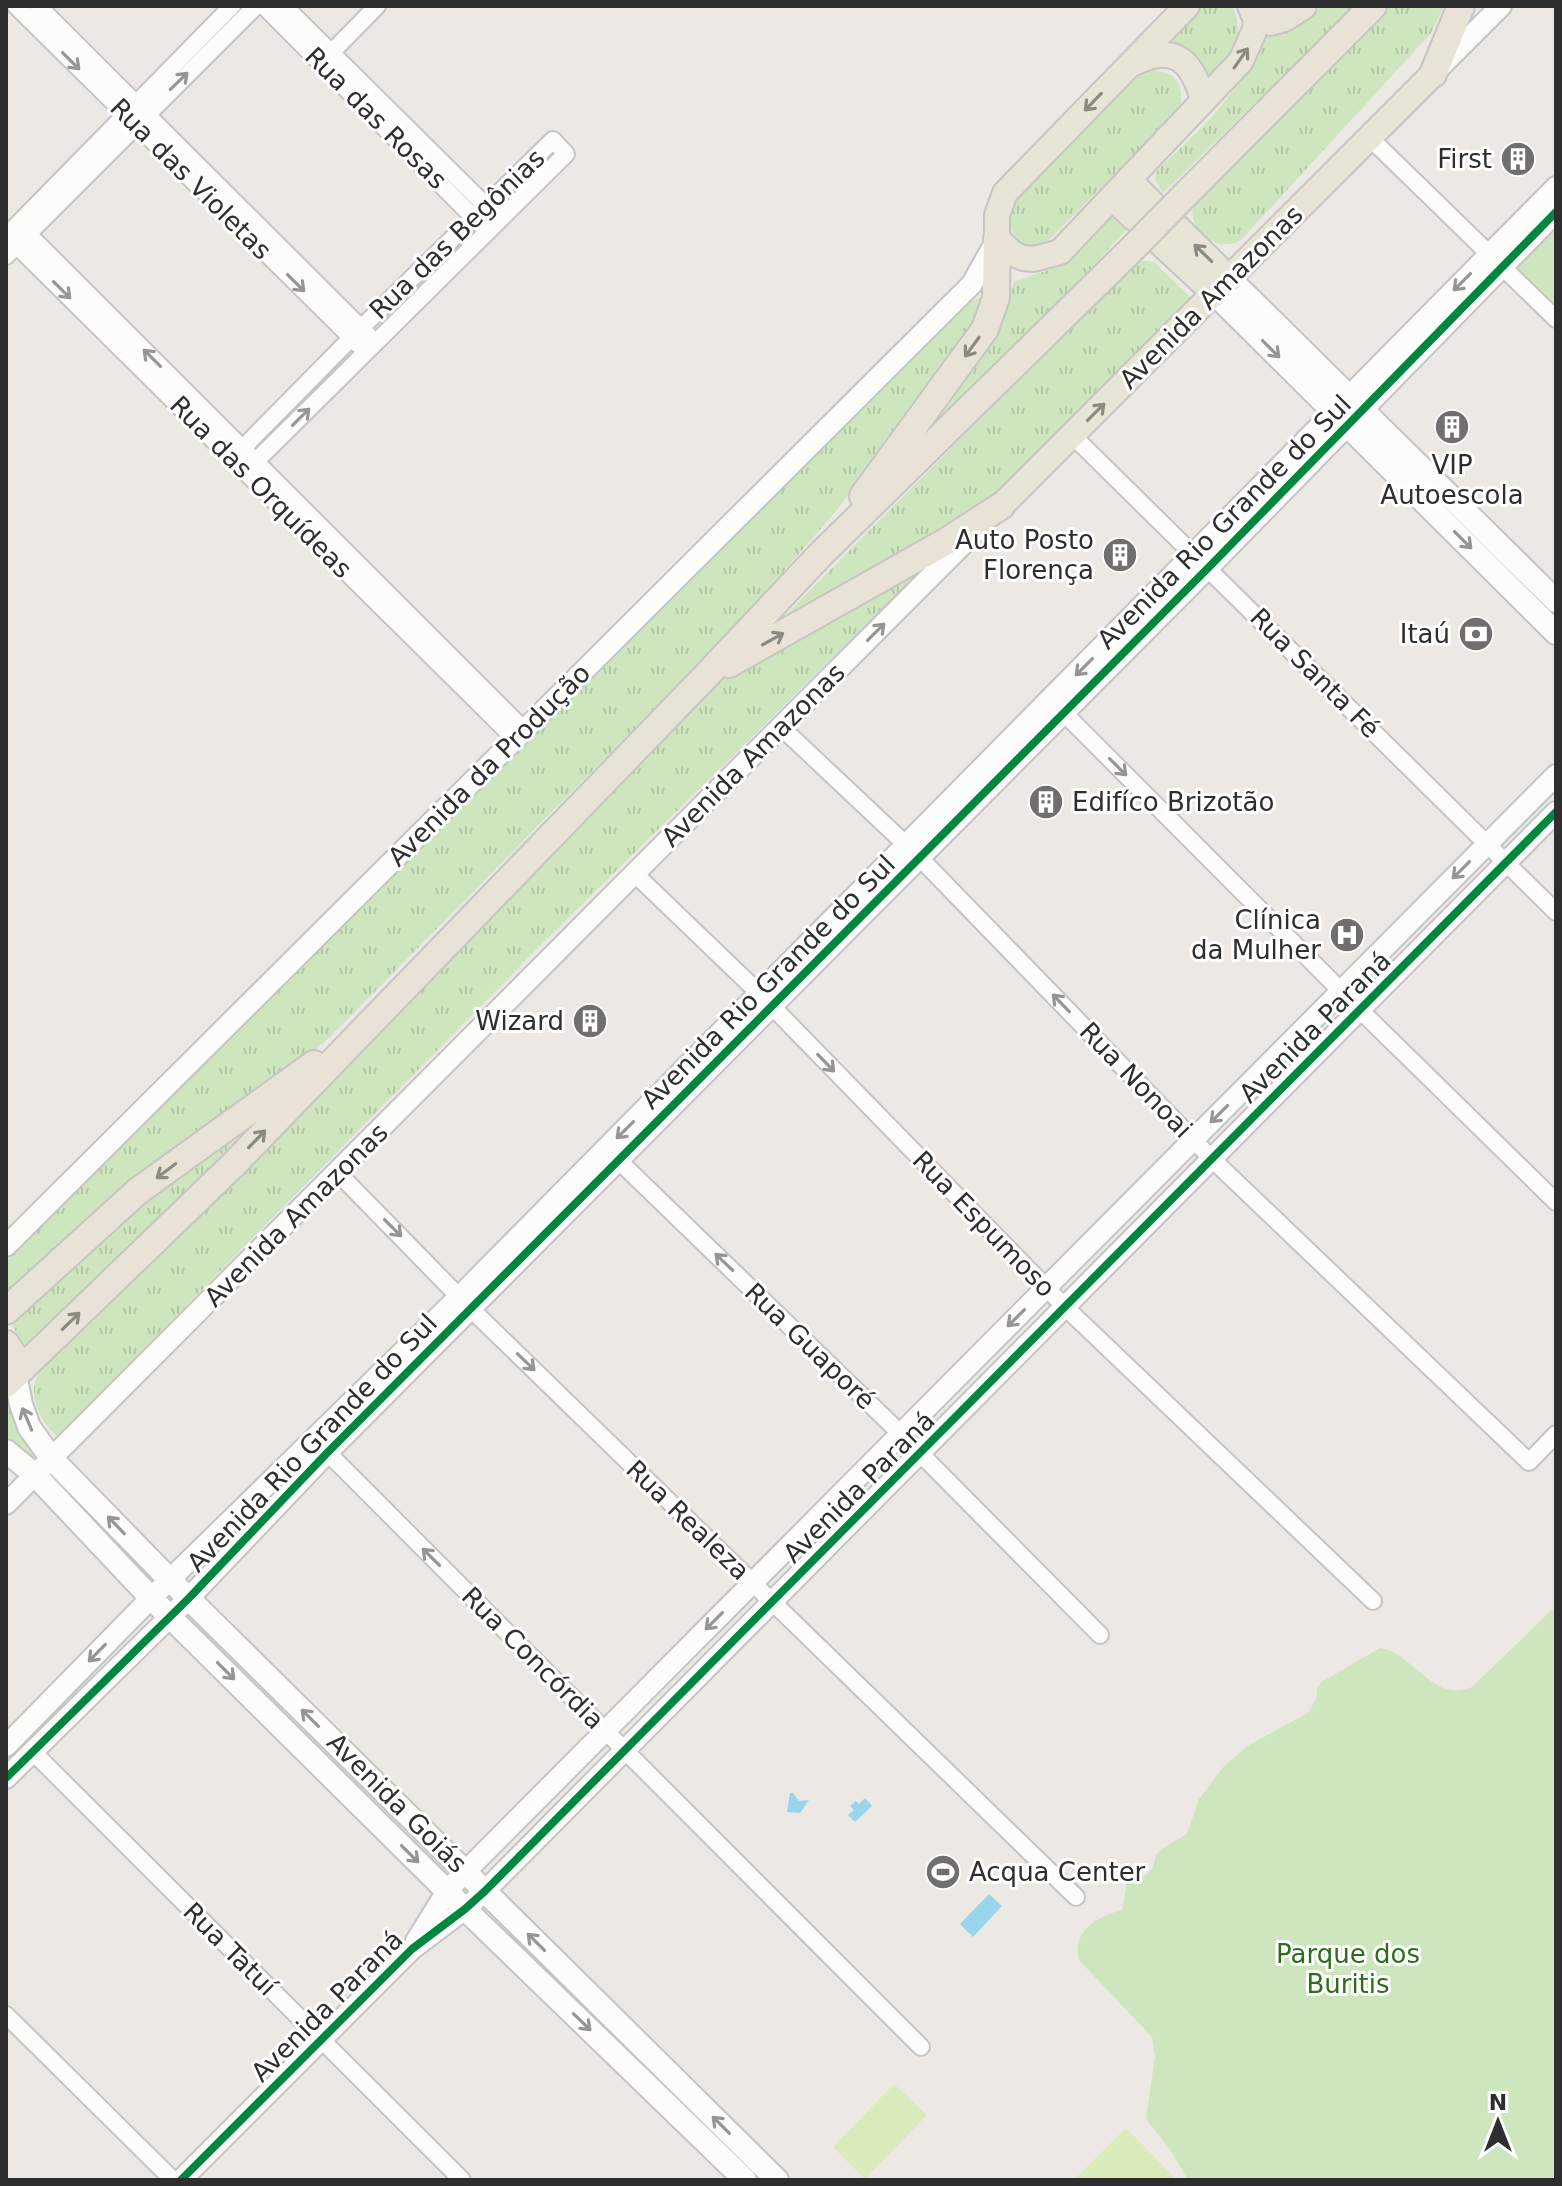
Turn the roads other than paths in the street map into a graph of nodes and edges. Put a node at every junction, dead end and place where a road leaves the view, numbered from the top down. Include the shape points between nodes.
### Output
1 (16, 6) edge
2 (38, 6) edge
3 (232, 6) edge
4 (256, 6) edge
5 (264, 6) edge
6 (284, 6) edge
7 (377, 6) edge
8 (1187, 6) edge
9 (1303, 6) edge
10 (1373, 6) edge
11 (1461, 6) edge
12 (1501, 6) edge
13 (1253, 8) edge
14 (326, 58) junction
15 (1130, 64) junction
16 (1433, 74) junction
17 (1203, 100) junction
18 (136, 114) junction
19 (1370, 138) junction
20 (1130, 181) junction
21 (1556, 187) edge
22 (1113, 199) junction
23 (480, 211) junction
24 (1556, 212) edge
25 (493, 225) junction
26 (1168, 235) dead end
27 (13, 238) edge
28 (997, 238) junction
29 (1034, 259) junction
30 (1496, 260) junction
31 (997, 276) junction
32 (972, 284) junction
33 (1222, 287) junction
34 (1556, 319) edge
35 (356, 333) junction
36 (370, 347) junction
37 (1349, 411) junction
38 (1072, 435) junction
39 (238, 454) junction
40 (251, 467) junction
41 (1001, 506) junction
42 (821, 554) junction
43 (1202, 560) junction
44 (1556, 601) edge
45 (1556, 633) edge
46 (705, 677) junction
47 (1063, 712) junction
48 (781, 727) junction
49 (520, 734) junction
50 (1556, 775) edge
51 (1556, 812) edge
52 (1486, 844) junction
53 (913, 851) junction
54 (1505, 863) junction
55 (635, 874) junction
56 (1556, 912) edge
57 (1341, 990) junction
58 (766, 1001) junction
59 (1360, 1010) junction
60 (366, 1027) junction
61 (1194, 1139) junction
62 (1212, 1159) junction
63 (619, 1161) junction
64 (338, 1173) junction
65 (1556, 1202) edge
66 (6, 1246) edge
67 (1046, 1287) junction
68 (465, 1302) junction
69 (1065, 1307) junction
70 (6, 1311) edge
71 (6, 1344) edge
72 (10, 1379) edge
73 (900, 1433) junction
74 (1556, 1434) edge
75 (321, 1446) junction
76 (6, 1451) edge
77 (920, 1454) junction
78 (52, 1459) junction
79 (35, 1475) junction
80 (6, 1504) edge
81 (171, 1581) junction
82 (753, 1582) junction
83 (151, 1598) junction
84 (189, 1598) junction
85 (1373, 1601) dead end
86 (771, 1603) junction
87 (171, 1616) junction
88 (1100, 1635) dead end
89 (605, 1731) junction
90 (6, 1746) edge
91 (625, 1750) junction
92 (32, 1751) junction
93 (6, 1778) edge
94 (466, 1871) junction
95 (447, 1891) junction
96 (485, 1891) junction
97 (1076, 1897) dead end
98 (465, 1909) junction
99 (412, 1949) junction
100 (6, 2015) edge
101 (321, 2039) junction
102 (921, 2047) dead end
103 (173, 2180) edge
104 (181, 2180) edge
105 (462, 2180) edge
106 (745, 2180) edge
107 (777, 2180) edge

1 -> 18 street, Rua das Violetas
2 - 18 street, Rua das Violetas
3 - 18 street
18 -> 4 street
5 - 14 street, Rua das Rosas
6 - 14 street, Rua das Rosas
7 - 14 street
8 - 15 main road
9 - 13 highway via 1277,21 1262,19
10 - 42 highway, bridge
11 - 16 highway
12 - 16 street, Avenida Amazonas
17 -> 13 main road via 1241,61 1255,29
14 - 23 street, Rua das Rosas
15 - 17 main road via 1149,55 1181,59 1196,75
15 -> 28 main road via 1005,193 997,215
16 - 19 main road, Avenida Amazonas
17 - 20 main road
18 - 27 street
18 - 35 street, Rua das Violetas
19 - 30 street
19 - 33 main road, Avenida Amazonas
20 - 22 main road
20 - 22 main road via 1143,211
21 - 30 street, Avenida Rio Grande do Sul
22 - 29 main road via 1060,252
23 - 25 street, Rua das Rosas
23 - 25 street, Rua das Begônias via 553,140 566,154
23 - 35 street, Rua das Begônias
24 - 30 street, Avenida Rio Grande do Sul
25 - 36 street, Rua das Begônias
26 - 33 main road
27 - 39 street, Rua das Orquídeas
28 - 29 main road via 1012,253
28 - 31 highway
28 - 32 street, Avenida da Produção
29 - 31 street, Avenida da Produção
30 - 34 street
30 - 37 street, Avenida Rio Grande do Sul
31 - 32 street, Avenida da Produção
31 -> 42 highway via 994,308 985,329
32 - 49 street, Avenida da Produção
33 - 37 main road
38 -> 33 main road, Avenida Amazonas
35 - 36 street, Rua das Violetas
35 - 39 street, Rua das Begônias
40 -> 36 street, Rua das Begônias
37 - 43 street, Avenida Rio Grande do Sul
37 - 44 main road
37 -> 45 main road
38 - 41 main road, Avenida Amazonas
38 - 43 street, Rua Santa Fé
39 - 40 street, Rua das Orquídeas
40 - 49 street, Rua das Orquídeas
46 -> 41 highway
48 -> 41 street, Avenida Amazonas
42 - 46 highway
43 - 47 street, Avenida Rio Grande do Sul
43 - 52 street, Rua Santa Fé
43 -> 53 street, Avenida Rio Grande do Sul
46 - 60 highway
47 - 53 street, Avenida Rio Grande do Sul
47 -> 57 street
48 - 53 street, Rua Nonoai
48 - 55 street, Avenida Amazonas
49 - 66 street, Avenida da Produção
50 - 52 street, Avenida Paraná
51 - 54 street, Avenida Paraná
52 - 54 street, Rua Santa Fé
52 -> 57 street, Avenida Paraná
53 - 58 street, Avenida Rio Grande do Sul
61 -> 53 street, Rua Nonoai
54 - 56 street, Rua Santa Fé
54 - 59 street, Avenida Paraná
55 - 58 street, Rua Espumoso
55 - 64 street, Avenida Amazonas
57 - 59 street
57 -> 61 street, Avenida Paraná
58 - 63 street, Avenida Rio Grande do Sul
58 -> 67 street, Rua Espumoso
58 -> 68 street, Avenida Rio Grande do Sul
59 - 62 street, Avenida Paraná
59 - 65 street
60 -> 70 highway via 138,1191
72 -> 60 highway via 234,1164
61 - 62 street, Rua Nonoai
61 - 67 street, Avenida Paraná
62 - 69 street, Avenida Paraná
62 - 74 street, Rua Nonoai via 1529,1462
63 - 68 street, Avenida Rio Grande do Sul
73 -> 63 street, Rua Guaporé
64 -> 68 street, Rua Realeza
64 - 78 street, Avenida Amazonas
67 - 69 street, Rua Espumoso
67 -> 73 street, Avenida Paraná
68 - 75 street, Avenida Rio Grande do Sul
68 -> 82 street, Rua Realeza
69 - 77 street, Avenida Paraná
69 - 85 street, Rua Espumoso
71 - 72 highway via 16,1359
78 -> 72 main road, Avenida Goiás via 29,1427
73 - 77 street, Rua Guaporé
73 - 82 street, Avenida Paraná
75 - 81 street, Avenida Rio Grande do Sul
75 - 84 street, Avenida Rio Grande do Sul
89 -> 75 street, Rua Concórdia
76 - 79 main road, Avenida Goiás
77 - 86 street, Avenida Paraná
77 - 88 street, Rua Guaporé
78 - 79 street, Avenida Amazonas
81 -> 78 main road, Avenida Goiás
79 - 80 street, Avenida Amazonas
79 - 83 main road, Avenida Goiás
81 - 83 street, Avenida Rio Grande do Sul
81 - 84 main road, Avenida Goiás
82 - 86 street, Rua Realeza
82 -> 89 street, Avenida Paraná
83 - 87 main road, Avenida Goiás
83 -> 90 street, Avenida Rio Grande do Sul
84 - 87 street, Avenida Rio Grande do Sul
94 -> 84 main road, Avenida Goiás
86 - 91 street, Avenida Paraná
86 - 97 street, Rua Realeza
87 - 92 street, Avenida Rio Grande do Sul
87 -> 95 main road, Avenida Goiás
89 - 91 street, Rua Concórdia
89 - 94 street, Avenida Paraná
91 - 96 street, Avenida Paraná
91 - 102 street, Rua Concórdia
92 - 93 street, Avenida Rio Grande do Sul
92 - 101 street, Rua Tatuí
94 - 95 street, Avenida Paraná
94 - 96 main road, Avenida Goiás
95 - 98 main road, Avenida Goiás
95 - 99 street, Avenida Paraná
96 - 98 street, Avenida Paraná
107 -> 96 main road, Avenida Goiás
98 - 99 street, Avenida Paraná
98 -> 106 main road, Avenida Goiás
99 - 101 street, Avenida Paraná
100 - 103 street
101 - 104 street, Avenida Paraná
101 - 105 street, Rua Tatuí

